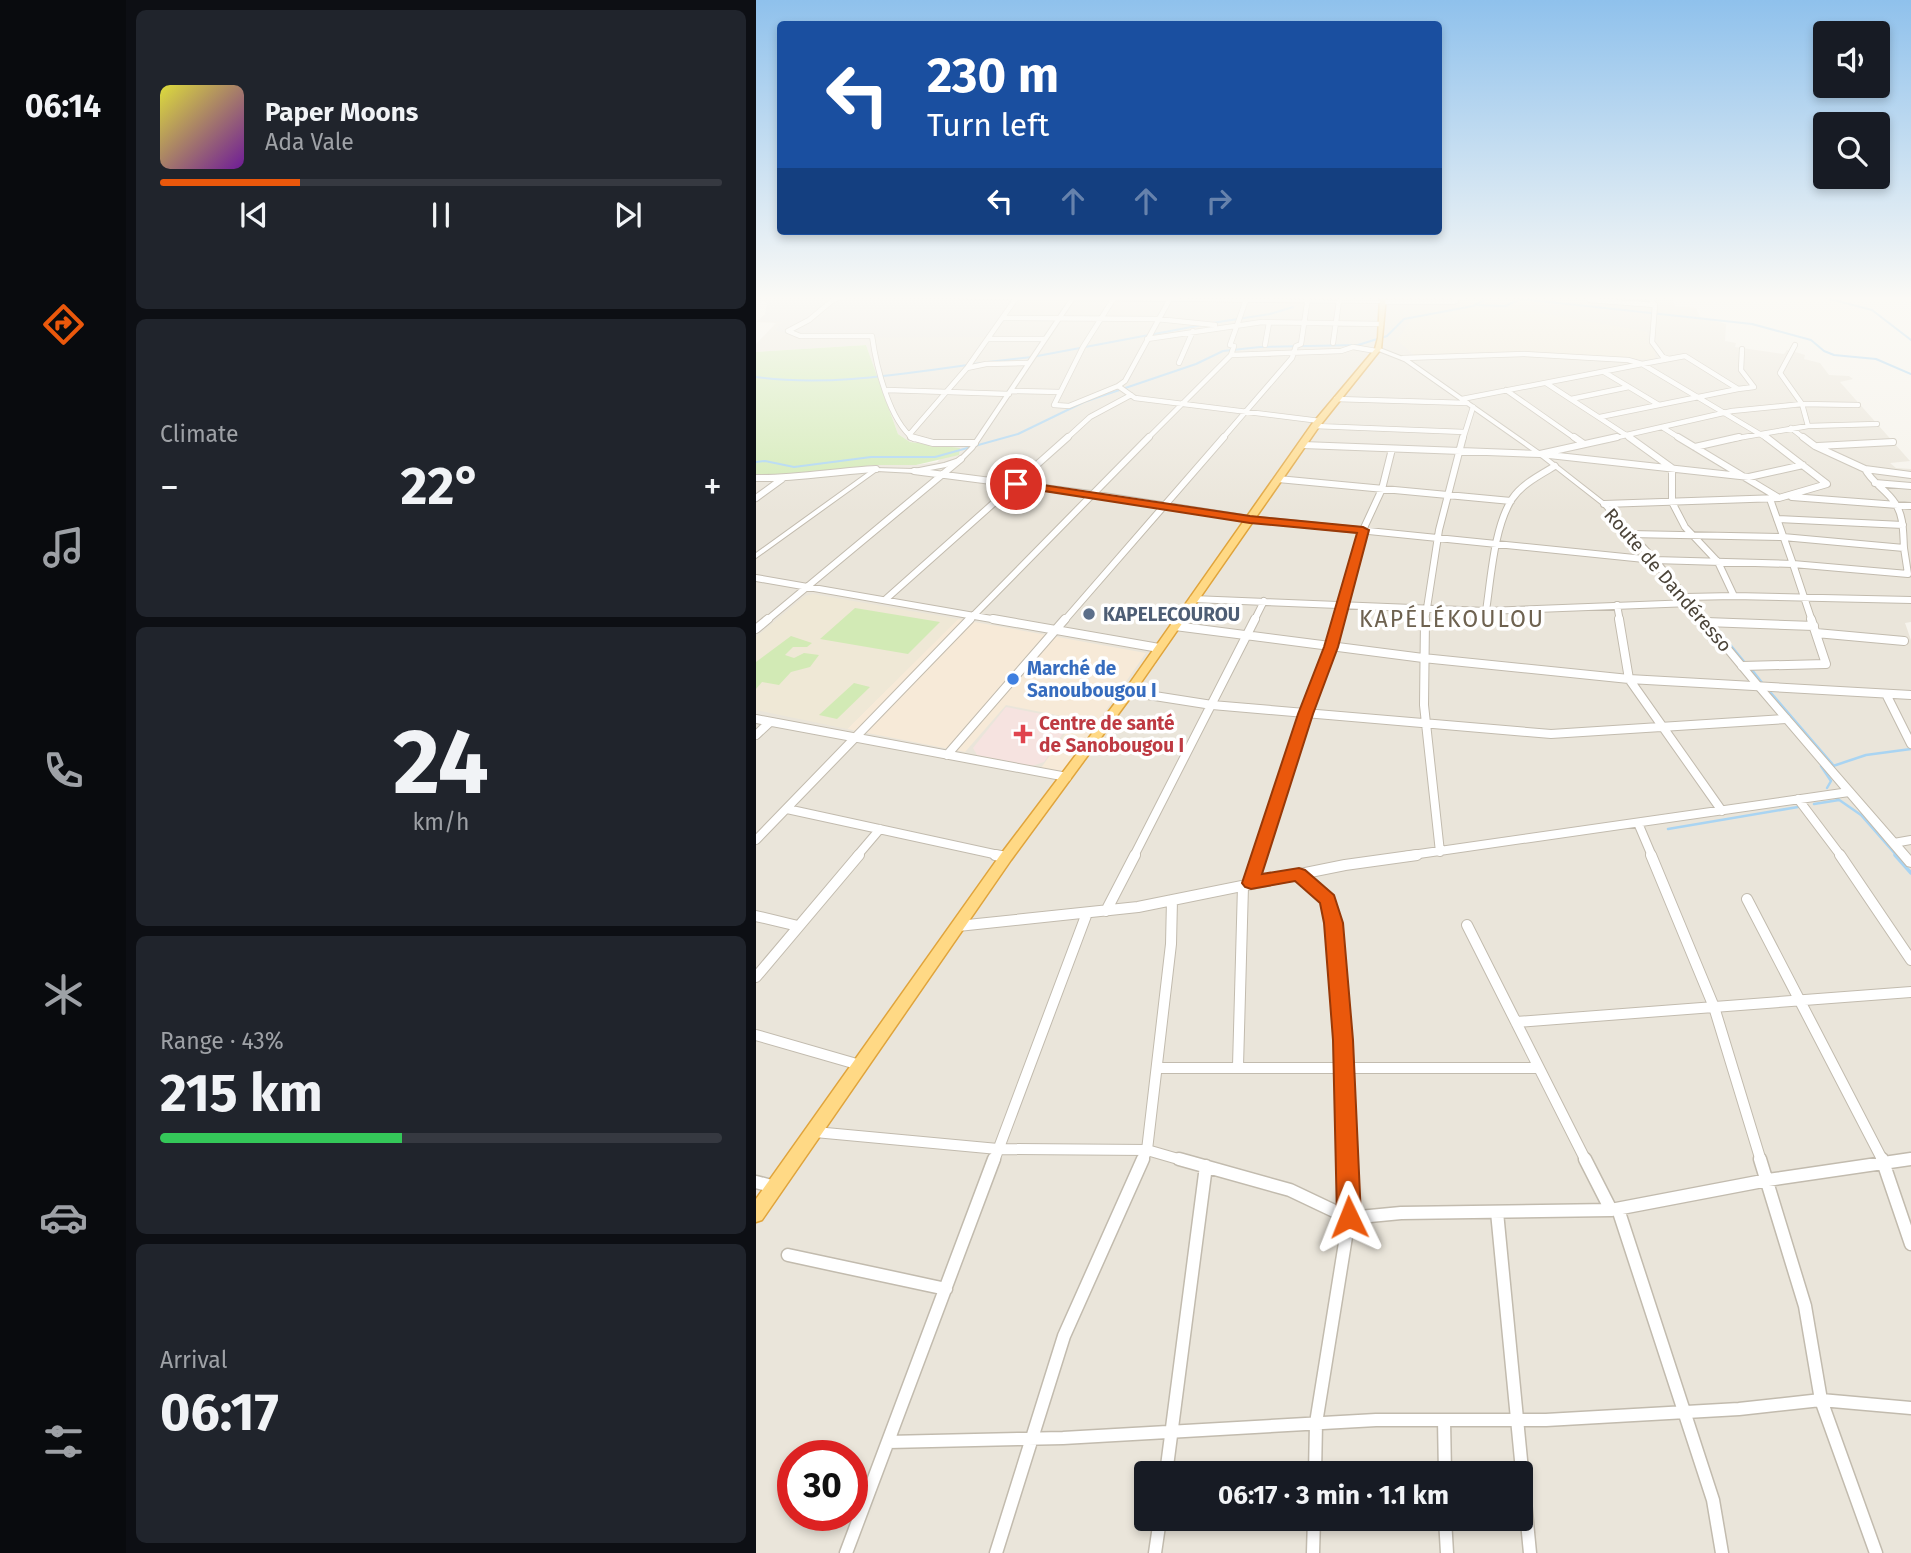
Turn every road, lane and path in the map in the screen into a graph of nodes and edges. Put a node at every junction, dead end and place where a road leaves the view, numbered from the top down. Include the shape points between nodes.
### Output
1 (877, 369) edge
2 (966, 369) edge
3 (1024, 369) edge
4 (1072, 369) edge
5 (1131, 369) edge
6 (1214, 369) edge
7 (1282, 369) edge
8 (1359, 369) edge
9 (1420, 369) edge
10 (1616, 369) edge
11 (1651, 369) edge
12 (1707, 369) edge
13 (1741, 369) edge
14 (1782, 369) edge
15 (1604, 372) junction
16 (1546, 383) junction
17 (1119, 387) junction
18 (1629, 387) junction
19 (1738, 389) junction
20 (887, 390) junction
21 (1506, 390) junction
22 (948, 391) junction
23 (1010, 392) junction
24 (1060, 392) junction
25 (1131, 395) junction
26 (1700, 398) junction
27 (1336, 399) junction
28 (1571, 399) junction
29 (1180, 403) junction
30 (1468, 403) junction
31 (1802, 404) junction
32 (1659, 405) junction
33 (1858, 405) dead end
34 (1248, 411) junction
35 (1728, 412) junction
36 (1600, 417) junction
37 (1318, 423) junction
38 (1878, 424) dead end
39 (1808, 426) junction
40 (1662, 427) junction
41 (1791, 428) junction
42 (1464, 432) junction
43 (1760, 432) junction
44 (909, 435) junction
45 (1627, 435) junction
46 (1893, 442) dead end
47 (1584, 444) junction
48 (974, 445) junction
49 (1303, 445) junction
50 (1815, 446) junction
51 (1695, 447) junction
52 (1392, 449) junction
53 (1460, 452) junction
54 (1540, 454) junction
55 (961, 459) junction
56 (1802, 465) junction
57 (1555, 466) junction
58 (1672, 468) junction
59 (1865, 469) junction
60 (876, 470) junction
61 (914, 471) junction
62 (945, 475) junction
63 (1911, 475) edge
64 (1744, 477) junction
65 (756, 478) edge
66 (783, 479) junction
67 (1278, 479) junction
68 (1875, 483) junction
69 (1016, 484) junction
70 (1911, 486) edge
71 (1382, 489) junction
72 (1091, 494) junction
73 (1448, 495) junction
74 (756, 498) edge
75 (1780, 498) junction
76 (1770, 499) junction
77 (1511, 501) junction
78 (1672, 502) junction
79 (1604, 504) junction
80 (1896, 504) junction
81 (1164, 506) junction
82 (1911, 506) edge
83 (1250, 519) junction
84 (1777, 519) junction
85 (1363, 530) junction
86 (1906, 530) edge
87 (1630, 534) junction
88 (1693, 535) junction
89 (1783, 537) junction
90 (1439, 538) junction
91 (1498, 543) junction
92 (1904, 548) junction
93 (756, 556) edge
94 (1654, 560) junction
95 (1909, 561) edge
96 (1718, 562) junction
97 (1793, 564) junction
98 (1908, 574) junction
99 (756, 578) edge
100 (1911, 583) edge
101 (808, 587) junction
102 (1734, 596) junction
103 (1804, 598) junction
104 (1193, 599) junction
105 (886, 600) junction
106 (1688, 600) junction
107 (1911, 600) edge
108 (1264, 601) junction
109 (1341, 604) junction
110 (1617, 604) junction
111 (1426, 608) junction
112 (1486, 611) junction
113 (974, 615) junction
114 (1706, 622) junction
115 (1175, 626) junction
116 (756, 629) edge
117 (1815, 629) junction
118 (1055, 630) junction
119 (1247, 636) junction
120 (1904, 640) dead end
121 (1331, 647) junction
122 (1159, 648) junction
123 (1423, 658) junction
124 (1742, 666) junction
125 (1629, 679) junction
126 (1760, 688) junction
127 (1129, 692) junction
128 (1886, 694) junction
129 (1911, 695) edge
130 (1212, 705) junction
131 (1306, 714) junction
132 (756, 719) edge
133 (1786, 719) junction
134 (770, 722) junction
135 (1427, 725) junction
136 (1666, 728) junction
137 (756, 735) edge
138 (855, 738) junction
139 (1911, 744) edge
140 (947, 755) junction
141 (1067, 777) junction
142 (1849, 792) junction
143 (1798, 799) junction
144 (787, 809) junction
145 (1722, 811) junction
146 (1638, 823) junction
147 (880, 829) junction
148 (756, 840) edge
149 (1911, 840) edge
150 (1894, 843) junction
151 (1440, 852) junction
152 (1006, 857) junction
153 (1911, 863) edge
154 (1299, 874) junction
155 (1247, 884) junction
156 (1747, 899) dead end
157 (1172, 900) junction
158 (1106, 911) junction
159 (1087, 913) junction
160 (756, 916) edge
161 (1467, 925) dead end
162 (798, 926) junction
163 (958, 926) junction
164 (1911, 960) edge
165 (756, 977) edge
166 (1911, 992) edge
167 (1800, 1000) junction
168 (1714, 1007) junction
169 (1516, 1022) junction
170 (756, 1035) edge
171 (860, 1065) junction
172 (1238, 1066) junction
173 (1157, 1068) junction
174 (1539, 1068) junction
175 (1343, 1069) junction
176 (812, 1132) junction
177 (998, 1149) junction
178 (1147, 1150) junction
179 (1911, 1159) edge
180 (1885, 1164) junction
181 (1206, 1166) junction
182 (1768, 1180) junction
183 (756, 1182) edge
184 (775, 1187) junction
185 (1615, 1209) junction
186 (1497, 1212) junction
187 (756, 1214) edge
188 (1349, 1217) junction
189 (1911, 1244) edge
190 (788, 1255) dead end
191 (946, 1289) junction
192 (1821, 1399) junction
193 (1911, 1408) edge
194 (1685, 1412) junction
195 (1444, 1420) junction
196 (1517, 1420) junction
197 (1316, 1423) junction
198 (1172, 1431) junction
199 (1031, 1438) junction
200 (888, 1442) junction
201 (1168, 1461) edge
202 (1315, 1461) edge
203 (1445, 1461) edge
204 (1158, 1531) edge
205 (1314, 1531) edge
206 (1446, 1531) edge
207 (846, 1553) edge
208 (996, 1553) edge
209 (1155, 1553) edge
210 (1313, 1553) edge
211 (1447, 1553) edge
212 (1530, 1553) edge
213 (1722, 1553) edge
214 (1876, 1553) edge

1 - 20 street
2 - 22 street
3 - 23 street
4 - 24 street
5 - 17 street
6 - 29 street
7 - 34 street
8 - 27 highway
9 - 30 street, Route de Dandéresso
10 - 15 street
11 - 26 street
12 - 19 street
13 - 19 street via 1754,387
14 - 31 street
15 - 16 street
15 - 18 street
16 - 21 street
16 - 28 street
17 - 24 street via 1069,406 1054,405
17 - 25 street
18 - 28 street
18 - 32 street
19 - 26 street
20 - 22 street
20 - 44 street
21 - 30 street
21 - 47 street
22 - 23 street
22 - 44 street
23 - 24 street
23 - 48 street
25 - 29 street
25 - 69 street via 1090,417
26 - 32 street
26 - 35 street
27 - 30 street
27 - 37 highway
28 - 36 street
29 - 34 street
29 - 72 street
30 - 42 street
30 - 54 street, Route de Dandéresso
31 - 33 street
31 - 35 street
31 - 39 street
32 - 36 street
34 - 37 street
34 - 81 street
35 - 40 street
35 - 43 street
36 - 45 street
37 - 42 street
37 - 49 highway
38 - 39 street
39 - 41 street
40 - 45 street
40 - 51 street
41 - 43 street
41 - 50 street
42 - 53 street
43 - 51 street
43 - 56 street
44 - 48 street
45 - 47 street
45 - 58 street
46 - 50 street
47 - 54 street
48 - 55 street
49 - 52 street
49 - 67 highway
50 - 59 street
51 - 64 street
52 - 53 street
52 - 71 street
53 - 54 street
53 - 73 street
54 - 57 street, Route de Dandéresso
54 - 58 street
55 - 61 street
55 - 62 street
56 - 64 street
56 - 75 street via 1827,484
57 - 77 street via 1530,480
57 - 79 street, Route de Dandéresso
58 - 64 street
58 - 78 street
59 - 63 street
59 - 68 street
60 - 61 street
60 - 66 street
60 - 93 street
61 - 62 street
62 - 69 street
62 - 101 street
64 - 75 street
65 - 66 street
66 - 74 street
67 - 71 street
67 - 83 highway
68 - 70 street
68 - 80 street
69 - 72 street
69 - 105 street
71 - 73 street
71 - 85 street
72 - 81 street
72 - 113 street
73 - 77 street
73 - 90 street
75 - 76 street
75 - 80 street
76 - 78 street
76 - 84 street
77 - 91 street
78 - 79 street
78 - 88 street
79 - 87 street, Route de Dandéresso
80 - 82 street
80 - 86 street
81 - 83 street
81 - 118 street
83 - 85 street
83 - 104 highway
84 - 86 street
84 - 89 street
85 - 90 street
85 - 109 street
86 - 92 street
87 - 88 street
87 - 94 street, Route de Dandéresso
88 - 89 street
88 - 96 street
89 - 92 street
89 - 97 street
90 - 91 street
90 - 111 street
91 - 94 street
91 - 112 street
92 - 95 street
94 - 96 street
94 - 106 street, Route de Dandéresso
95 - 98 street
96 - 97 street
96 - 102 street
97 - 98 street
97 - 103 street
98 - 100 street
99 - 101 street
101 - 105 street
101 - 116 street
102 - 103 street
102 - 106 street
103 - 107 street
103 - 117 street
104 - 108 street
104 - 115 highway
105 - 113 street
106 - 110 street
106 - 114 street, Route de Dandéresso
108 - 109 street
108 - 119 street
109 - 111 street
109 - 121 street
110 - 112 street
110 - 125 street
111 - 112 street
111 - 123 street
113 - 118 street
113 - 138 street
114 - 117 street
114 - 124 street, Route de Dandéresso
115 - 119 street
115 - 122 highway
117 - 120 street
117 - 124 street via 1826,659 1823,666
118 - 122 street
118 - 140 street
119 - 121 street
119 - 130 street
121 - 123 street
121 - 131 street
122 - 127 highway
123 - 125 street
123 - 135 street
124 - 126 street, Route de Dandéresso
125 - 126 street
125 - 136 street
126 - 128 street
126 - 133 street, Route de Dandéresso
127 - 130 street
127 - 141 highway
128 - 129 street
128 - 139 street
130 - 131 street
130 - 158 street
131 - 135 street
131 - 155 street
132 - 134 street
133 - 136 street
133 - 142 street, Route de Dandéresso
134 - 137 street
134 - 138 street
135 - 136 street via 1550,734
135 - 151 street
136 - 145 street
138 - 140 street
138 - 144 street
140 - 141 street
141 - 152 highway
142 - 143 street
142 - 150 street, Route de Dandéresso
143 - 145 street
143 - 164 street via 1860,881
144 - 147 street
144 - 148 street
145 - 146 street
146 - 151 street
146 - 168 street
147 - 152 street
147 - 162 street
149 - 150 street
150 - 153 street, Route de Dandéresso
151 - 154 street
152 - 163 highway
154 - 155 street
154 - 175 street via 1328,900
155 - 157 street
155 - 172 street
156 - 167 street
157 - 158 street
157 - 173 street
158 - 159 street
159 - 163 street
159 - 177 street
160 - 162 street
161 - 169 street
162 - 165 street
163 - 171 highway
166 - 167 street
167 - 168 street
167 - 180 street
168 - 169 street
168 - 182 street
169 - 174 street
170 - 171 street
171 - 176 highway
172 - 173 street
172 - 175 street
173 - 178 street
174 - 175 street
174 - 185 street
175 - 188 street
176 - 177 street
176 - 184 highway
177 - 178 street
177 - 191 street
178 - 181 street
178 - 199 street via 1064,1336
179 - 180 street
180 - 182 street
180 - 189 street
181 - 188 street via 1290,1190
181 - 198 street
182 - 185 street
182 - 192 street via 1805,1306
183 - 184 street
184 - 187 highway
185 - 186 street
185 - 194 street
186 - 188 street
186 - 196 street
188 - 197 street
190 - 191 street
191 - 200 street
192 - 193 street
192 - 194 street
192 - 214 street
194 - 196 street
194 - 213 street via 1713,1500
195 - 196 street
195 - 197 street
195 - 203 street
196 - 212 street
197 - 198 street
197 - 202 street
198 - 199 street
198 - 201 street
199 - 200 street
199 - 208 street
200 - 207 street
204 - 209 street
205 - 210 street
206 - 211 street

